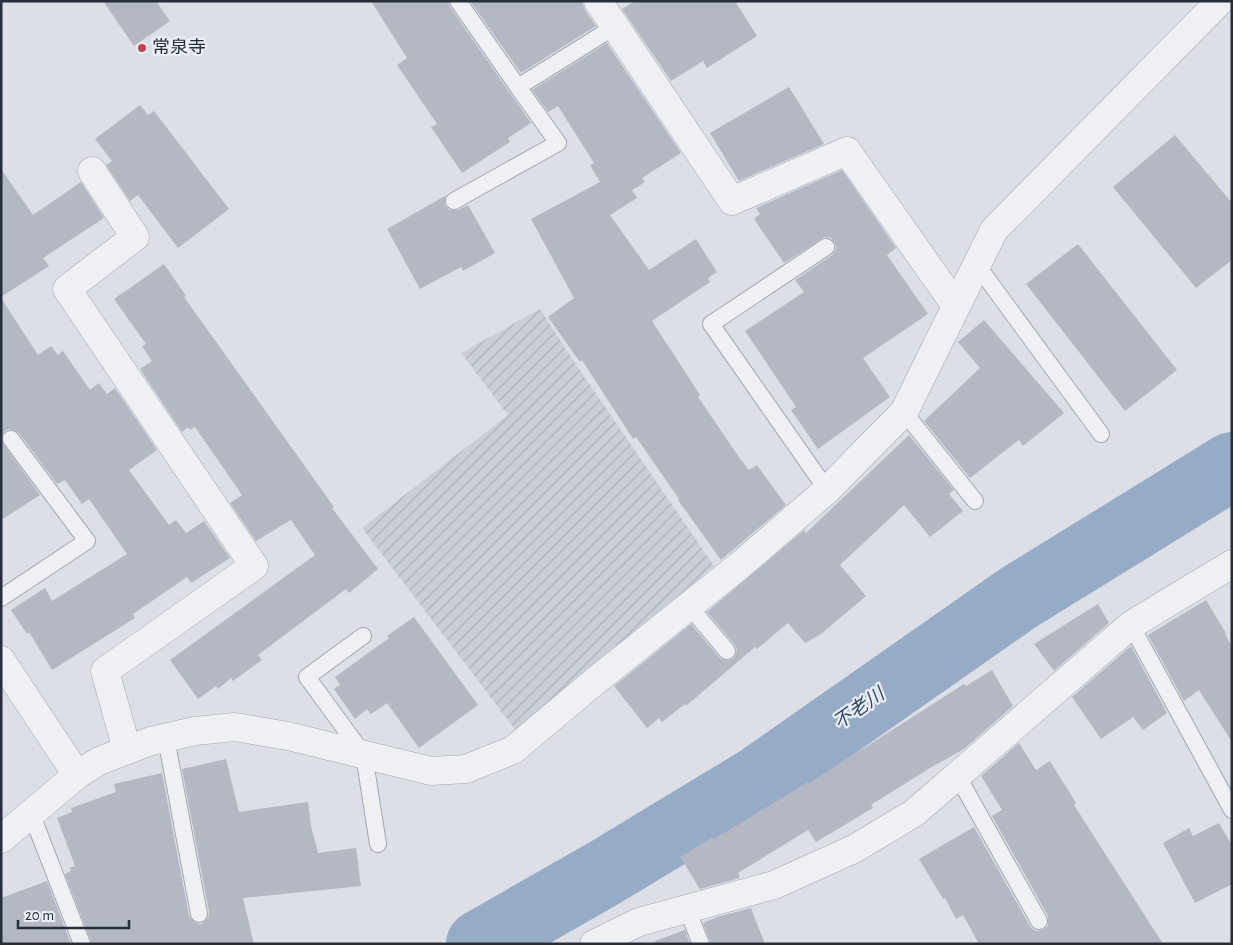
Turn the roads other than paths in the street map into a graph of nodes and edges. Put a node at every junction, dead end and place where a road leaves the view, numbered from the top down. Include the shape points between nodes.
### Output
1 (458, 1) edge
2 (598, 1) edge
3 (1220, 1) edge
4 (614, 27) junction
5 (518, 87) junction
6 (92, 171) dead end
7 (454, 201) dead end
8 (826, 247) dead end
9 (977, 265) junction
10 (956, 306) junction
11 (904, 412) junction
12 (1101, 434) dead end
13 (11, 439) dead end
14 (827, 490) junction
15 (975, 500) dead end
16 (1232, 564) edge
17 (1, 598) edge
18 (689, 606) junction
19 (1131, 625) junction
20 (363, 636) dead end
21 (727, 651) dead end
22 (1, 660) edge
23 (166, 738) junction
24 (127, 750) junction
25 (364, 755) junction
26 (78, 775) junction
27 (958, 775) junction
28 (1232, 810) edge
29 (31, 813) junction
30 (1, 839) edge
31 (378, 844) dead end
32 (687, 909) junction
33 (199, 914) dead end
34 (1039, 921) dead end
35 (82, 944) edge
36 (594, 944) edge
37 (701, 944) edge

1 - 5 lane
2 - 4 street
3 - 9 street via 994,230
4 - 5 lane
4 - 10 street via 732,201 846,151
5 - 7 lane via 558,143
6 - 24 street via 136,237 67,289 254,566 105,671
8 - 14 lane via 711,324
9 - 10 street
9 - 12 lane
10 - 11 street
11 - 14 street
11 - 15 lane
13 - 17 lane via 87,541
14 - 18 street
16 - 19 street
18 - 21 lane
18 - 25 street via 513,750 466,769 432,771
19 - 27 street
19 - 28 lane
20 - 25 lane via 307,677
22 - 26 street
23 - 24 street
23 - 25 street via 235,727
23 - 33 lane
24 - 26 street via 99,761
25 - 31 lane
26 - 29 street
27 - 32 street via 914,813 854,849 774,884
27 - 34 lane
29 - 30 street
29 - 35 lane
32 - 36 street via 639,922
32 - 37 lane

